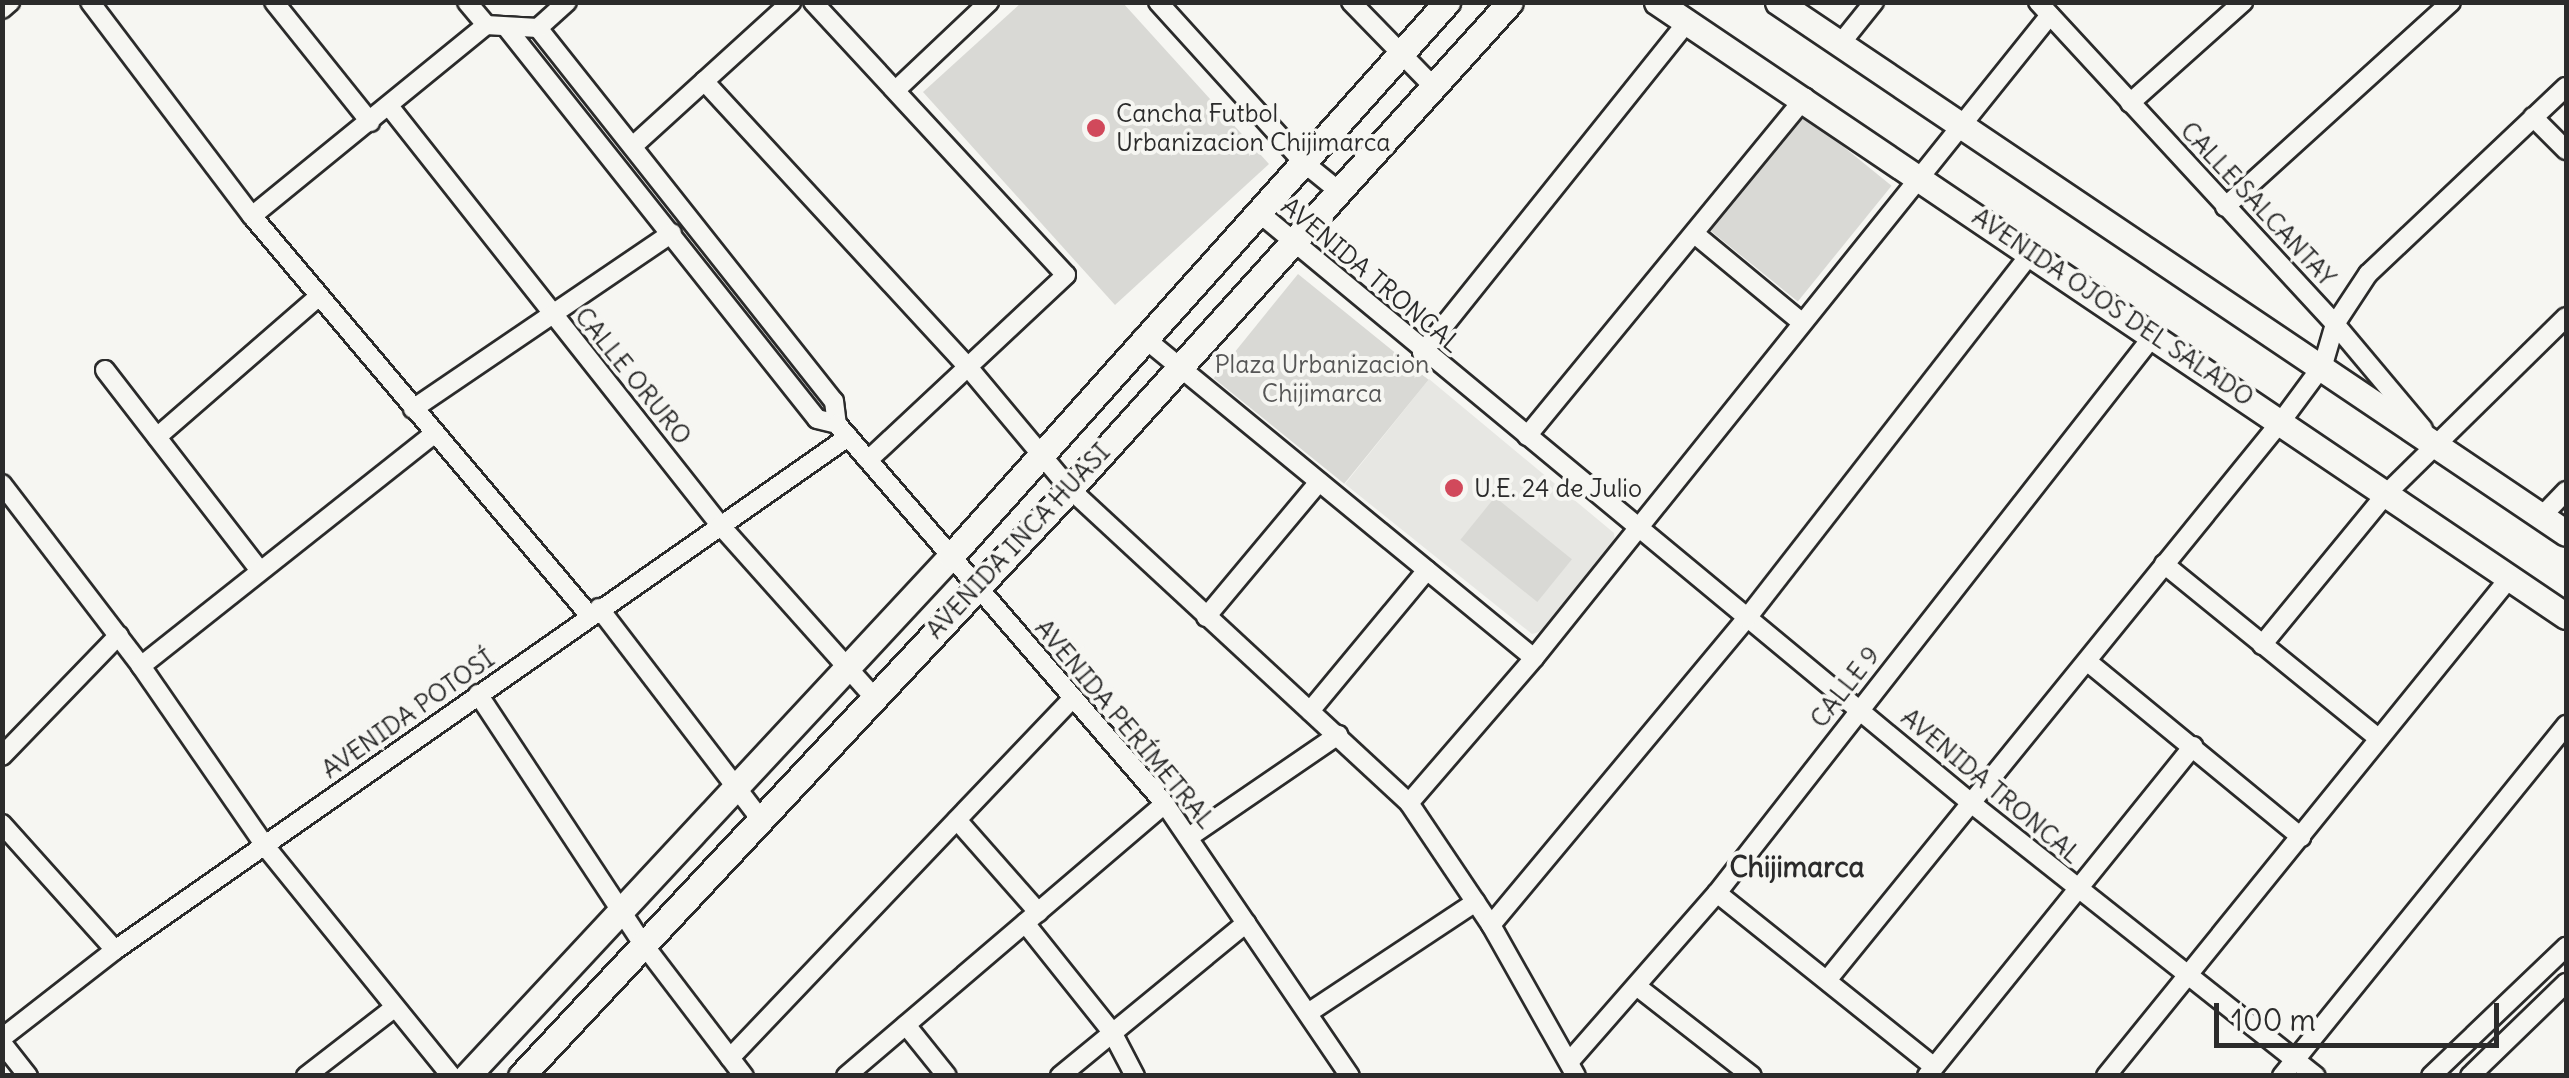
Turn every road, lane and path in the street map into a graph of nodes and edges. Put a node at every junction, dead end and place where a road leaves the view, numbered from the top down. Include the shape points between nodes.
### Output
1 (10, 2) edge
2 (90, 2) edge
3 (274, 2) edge
4 (467, 2) edge
5 (567, 2) edge
6 (792, 2) edge
7 (813, 2) edge
8 (989, 2) edge
9 (1158, 2) edge
10 (1352, 2) edge
11 (1447, 2) edge
12 (1510, 2) edge
13 (1657, 2) edge
14 (1778, 2) edge
15 (1874, 2) edge
16 (2243, 2) edge
17 (2451, 2) edge
18 (2, 9) edge
19 (2044, 9) edge
20 (1686, 22) junction
21 (486, 26) junction
22 (506, 26) junction
23 (538, 28) junction
24 (1840, 43) junction
25 (1399, 54) junction
26 (704, 81) junction
27 (1434, 87) junction
28 (2566, 87) edge
29 (897, 89) junction
30 (1805, 98) junction
31 (2130, 103) junction
32 (389, 106) junction
33 (2533, 117) junction
34 (370, 122) junction
35 (1961, 125) junction
36 (633, 146) junction
37 (2566, 150) edge
38 (1303, 162) junction
39 (1919, 177) junction
40 (1340, 192) junction
41 (2224, 207) junction
42 (1258, 211) junction
43 (252, 216) junction
44 (672, 233) junction
45 (1696, 235) junction
46 (1293, 243) junction
47 (2031, 253) junction
48 (318, 296) junction
49 (554, 316) junction
50 (2566, 317) edge
51 (1800, 321) junction
52 (2335, 324) junction
53 (2152, 336) junction
54 (1143, 337) junction
55 (1422, 353) junction
56 (2323, 365) junction
57 (968, 367) junction
58 (1176, 368) junction
59 (105, 370) dead end
60 (413, 408) junction
61 (2283, 419) junction
62 (842, 430) junction
63 (434, 434) junction
64 (1527, 436) junction
65 (157, 437) junction
66 (2436, 444) junction
67 (1042, 451) junction
68 (868, 460) junction
69 (1318, 482) junction
70 (2, 484) edge
71 (1070, 489) junction
72 (2566, 491) edge
73 (2387, 492) junction
74 (8, 506) edge
75 (2542, 516) junction
76 (720, 525) junction
77 (1640, 528) junction
78 (2566, 533) edge
79 (951, 556) junction
80 (2164, 564) junction
81 (259, 569) junction
82 (1427, 570) junction
83 (2512, 576) junction
84 (977, 585) junction
85 (594, 612) junction
86 (2566, 616) edge
87 (1206, 617) junction
88 (1748, 618) junction
89 (118, 635) junction
90 (2262, 645) junction
91 (1534, 658) junction
92 (2088, 662) junction
93 (142, 666) junction
94 (848, 668) junction
95 (478, 694) junction
96 (874, 696) junction
97 (1073, 698) junction
98 (1859, 708) junction
99 (1310, 710) junction
100 (2566, 725) edge
101 (1338, 735) junction
102 (2380, 739) junction
103 (2193, 746) junction
104 (2, 756) edge
105 (732, 789) junction
106 (1409, 803) junction
107 (1971, 803) junction
108 (1165, 804) junction
109 (759, 817) junction
110 (957, 820) junction
111 (2, 824) edge
112 (2301, 836) junction
113 (1189, 838) junction
114 (9, 844) edge
115 (265, 846) junction
116 (2076, 889) junction
117 (1717, 893) junction
118 (1476, 902) junction
119 (618, 907) junction
120 (1032, 917) junction
121 (1246, 923) junction
122 (1492, 925) junction
123 (641, 941) junction
124 (2566, 947) edge
125 (115, 950) junction
126 (2190, 975) junction
127 (1828, 980) junction
128 (2566, 983) edge
129 (1638, 988) junction
130 (394, 1008) junction
131 (1308, 1013) junction
132 (906, 1024) junction
133 (1112, 1032) junction
134 (2, 1041) edge
135 (730, 1058) junction
136 (2295, 1060) junction
137 (1573, 1069) edge
138 (1930, 1071) edge
139 (28, 1076) edge
140 (306, 1076) edge
141 (451, 1076) edge
142 (467, 1076) edge
143 (521, 1076) edge
144 (744, 1076) edge
145 (846, 1076) edge
146 (946, 1076) edge
147 (1060, 1076) edge
148 (1135, 1076) edge
149 (1350, 1076) edge
150 (1752, 1076) edge
151 (2106, 1076) edge
152 (2282, 1076) edge
153 (2313, 1076) edge
154 (2431, 1076) edge
155 (2470, 1076) edge

1 - 18 street
2 - 43 street
3 - 34 street
4 - 21 street
5 - 23 street
6 - 26 street
7 - 29 street
8 - 29 street
9 - 38 street
10 - 25 street
11 - 25 street, AVENIDA INCA HUASI
12 - 27 street, AVENIDA INCA HUASI
13 - 20 street, AVENIDA OJOS DEL SALADO
14 - 24 street
15 - 24 street
16 - 31 street
17 - 41 street
19 - 31 street, CALLE SALCANTAY
19 - 35 street
20 - 30 street, AVENIDA OJOS DEL SALADO
20 - 55 street
21 - 22 street
21 - 32 street
22 - 23 street
22 - 44 street
23 - 36 street
24 - 35 street
25 - 27 street
25 - 38 street, AVENIDA INCA HUASI
26 - 36 street
26 - 57 street
27 - 40 street, AVENIDA INCA HUASI
28 - 33 street
29 - 57 street via 1066,275
30 - 39 street, AVENIDA OJOS DEL SALADO
30 - 45 street
31 - 41 street, CALLE SALCANTAY
32 - 34 street
32 - 49 street, CALLE ORURO
33 - 37 street
33 - 52 street via 2368,274
34 - 43 street
35 - 39 street
35 - 56 street
36 - 62 street via 834,401
38 - 40 street
38 - 42 street, AVENIDA INCA HUASI
39 - 47 street, AVENIDA OJOS DEL SALADO
39 - 51 street
40 - 46 street, AVENIDA INCA HUASI
41 - 52 street, CALLE SALCANTAY
42 - 46 street, AVENIDA TRONCAL
42 - 54 street, AVENIDA INCA HUASI
43 - 48 street
44 - 49 street
44 - 62 street via 816,419
45 - 51 street
45 - 64 street
46 - 55 street, AVENIDA TRONCAL
46 - 58 street, AVENIDA INCA HUASI
47 - 53 street, AVENIDA OJOS DEL SALADO
47 - 88 street
48 - 60 street
48 - 65 street
49 - 60 street
49 - 76 street, CALLE ORURO
50 - 66 street
51 - 77 street
52 - 56 street
52 - 66 street, CALLE SALCANTAY
53 - 61 street, AVENIDA OJOS DEL SALADO
53 - 98 street, CALLE 9
54 - 58 street
54 - 67 street, AVENIDA INCA HUASI
55 - 64 street, AVENIDA TRONCAL
56 - 61 street
56 - 66 street
57 - 67 street
57 - 68 street
58 - 69 street
58 - 71 street, AVENIDA INCA HUASI
59 - 65 street
60 - 63 street
61 - 73 street, AVENIDA OJOS DEL SALADO
61 - 80 street
62 - 68 street, AVENIDA PERÍMETRAL
62 - 76 street, AVENIDA POTOSÍ
63 - 81 street
63 - 85 street
64 - 77 street, AVENIDA TRONCAL
65 - 81 street
66 - 73 street
66 - 75 street
67 - 71 street
67 - 79 street, AVENIDA INCA HUASI
68 - 79 street, AVENIDA PERÍMETRAL
69 - 82 street
69 - 87 street
70 - 74 street
71 - 84 street, AVENIDA INCA HUASI
71 - 87 street
72 - 75 street
73 - 83 street, AVENIDA OJOS DEL SALADO
73 - 90 street
74 - 89 street
75 - 78 street
76 - 85 street, AVENIDA POTOSÍ
76 - 94 street, CALLE ORURO
77 - 88 street, AVENIDA TRONCAL
77 - 91 street
79 - 84 street, AVENIDA PERÍMETRAL
79 - 94 street, AVENIDA INCA HUASI
80 - 90 street
80 - 92 street
81 - 93 street
82 - 91 street
82 - 99 street
83 - 86 street, AVENIDA OJOS DEL SALADO
83 - 102 street
84 - 96 street, AVENIDA INCA HUASI
84 - 97 street, AVENIDA PERÍMETRAL
85 - 95 street, AVENIDA POTOSÍ
85 - 105 street
87 - 99 street
88 - 98 street, AVENIDA TRONCAL
88 - 122 street
89 - 93 street
89 - 104 street
90 - 102 street
91 - 106 street
92 - 103 street
92 - 107 street
93 - 115 street
94 - 96 street, CALLE ORURO
94 - 105 street, AVENIDA INCA HUASI
95 - 115 street, AVENIDA POTOSÍ
95 - 119 street
96 - 109 street, AVENIDA INCA HUASI
97 - 108 street, AVENIDA PERÍMETRAL
97 - 110 street
98 - 107 street, AVENIDA TRONCAL
98 - 117 street, CALLE 9
99 - 101 street
100 - 136 street
101 - 106 street
101 - 113 street
102 - 112 street
103 - 112 street
103 - 116 street
105 - 109 street
105 - 119 street, AVENIDA INCA HUASI
106 - 118 street
107 - 116 street, AVENIDA TRONCAL
107 - 127 street
108 - 113 street, AVENIDA PERÍMETRAL
108 - 120 street
109 - 123 street, AVENIDA INCA HUASI
110 - 120 street
110 - 135 street
111 - 114 street
112 - 126 street
113 - 121 street, AVENIDA PERÍMETRAL
114 - 125 street
115 - 125 street, AVENIDA POTOSÍ
115 - 130 street
116 - 126 street, AVENIDA TRONCAL
116 - 138 street
117 - 127 street
117 - 129 street, CALLE 9
118 - 122 street
118 - 131 street
119 - 123 street
119 - 142 street, AVENIDA INCA HUASI
120 - 132 street
120 - 133 street
121 - 131 street, AVENIDA PERÍMETRAL
121 - 133 street
122 - 137 street
123 - 135 street
123 - 143 street, AVENIDA INCA HUASI
124 - 154 street
125 - 134 street, AVENIDA POTOSÍ
126 - 136 street, AVENIDA TRONCAL
126 - 151 street
127 - 138 street
128 - 155 street
129 - 137 street, CALLE 9
129 - 150 street
130 - 140 street
130 - 141 street
131 - 149 street, AVENIDA PERÍMETRAL
132 - 145 street
132 - 146 street
133 - 147 street
133 - 148 street
134 - 139 street
135 - 144 street
136 - 152 street
136 - 153 street, AVENIDA TRONCAL

